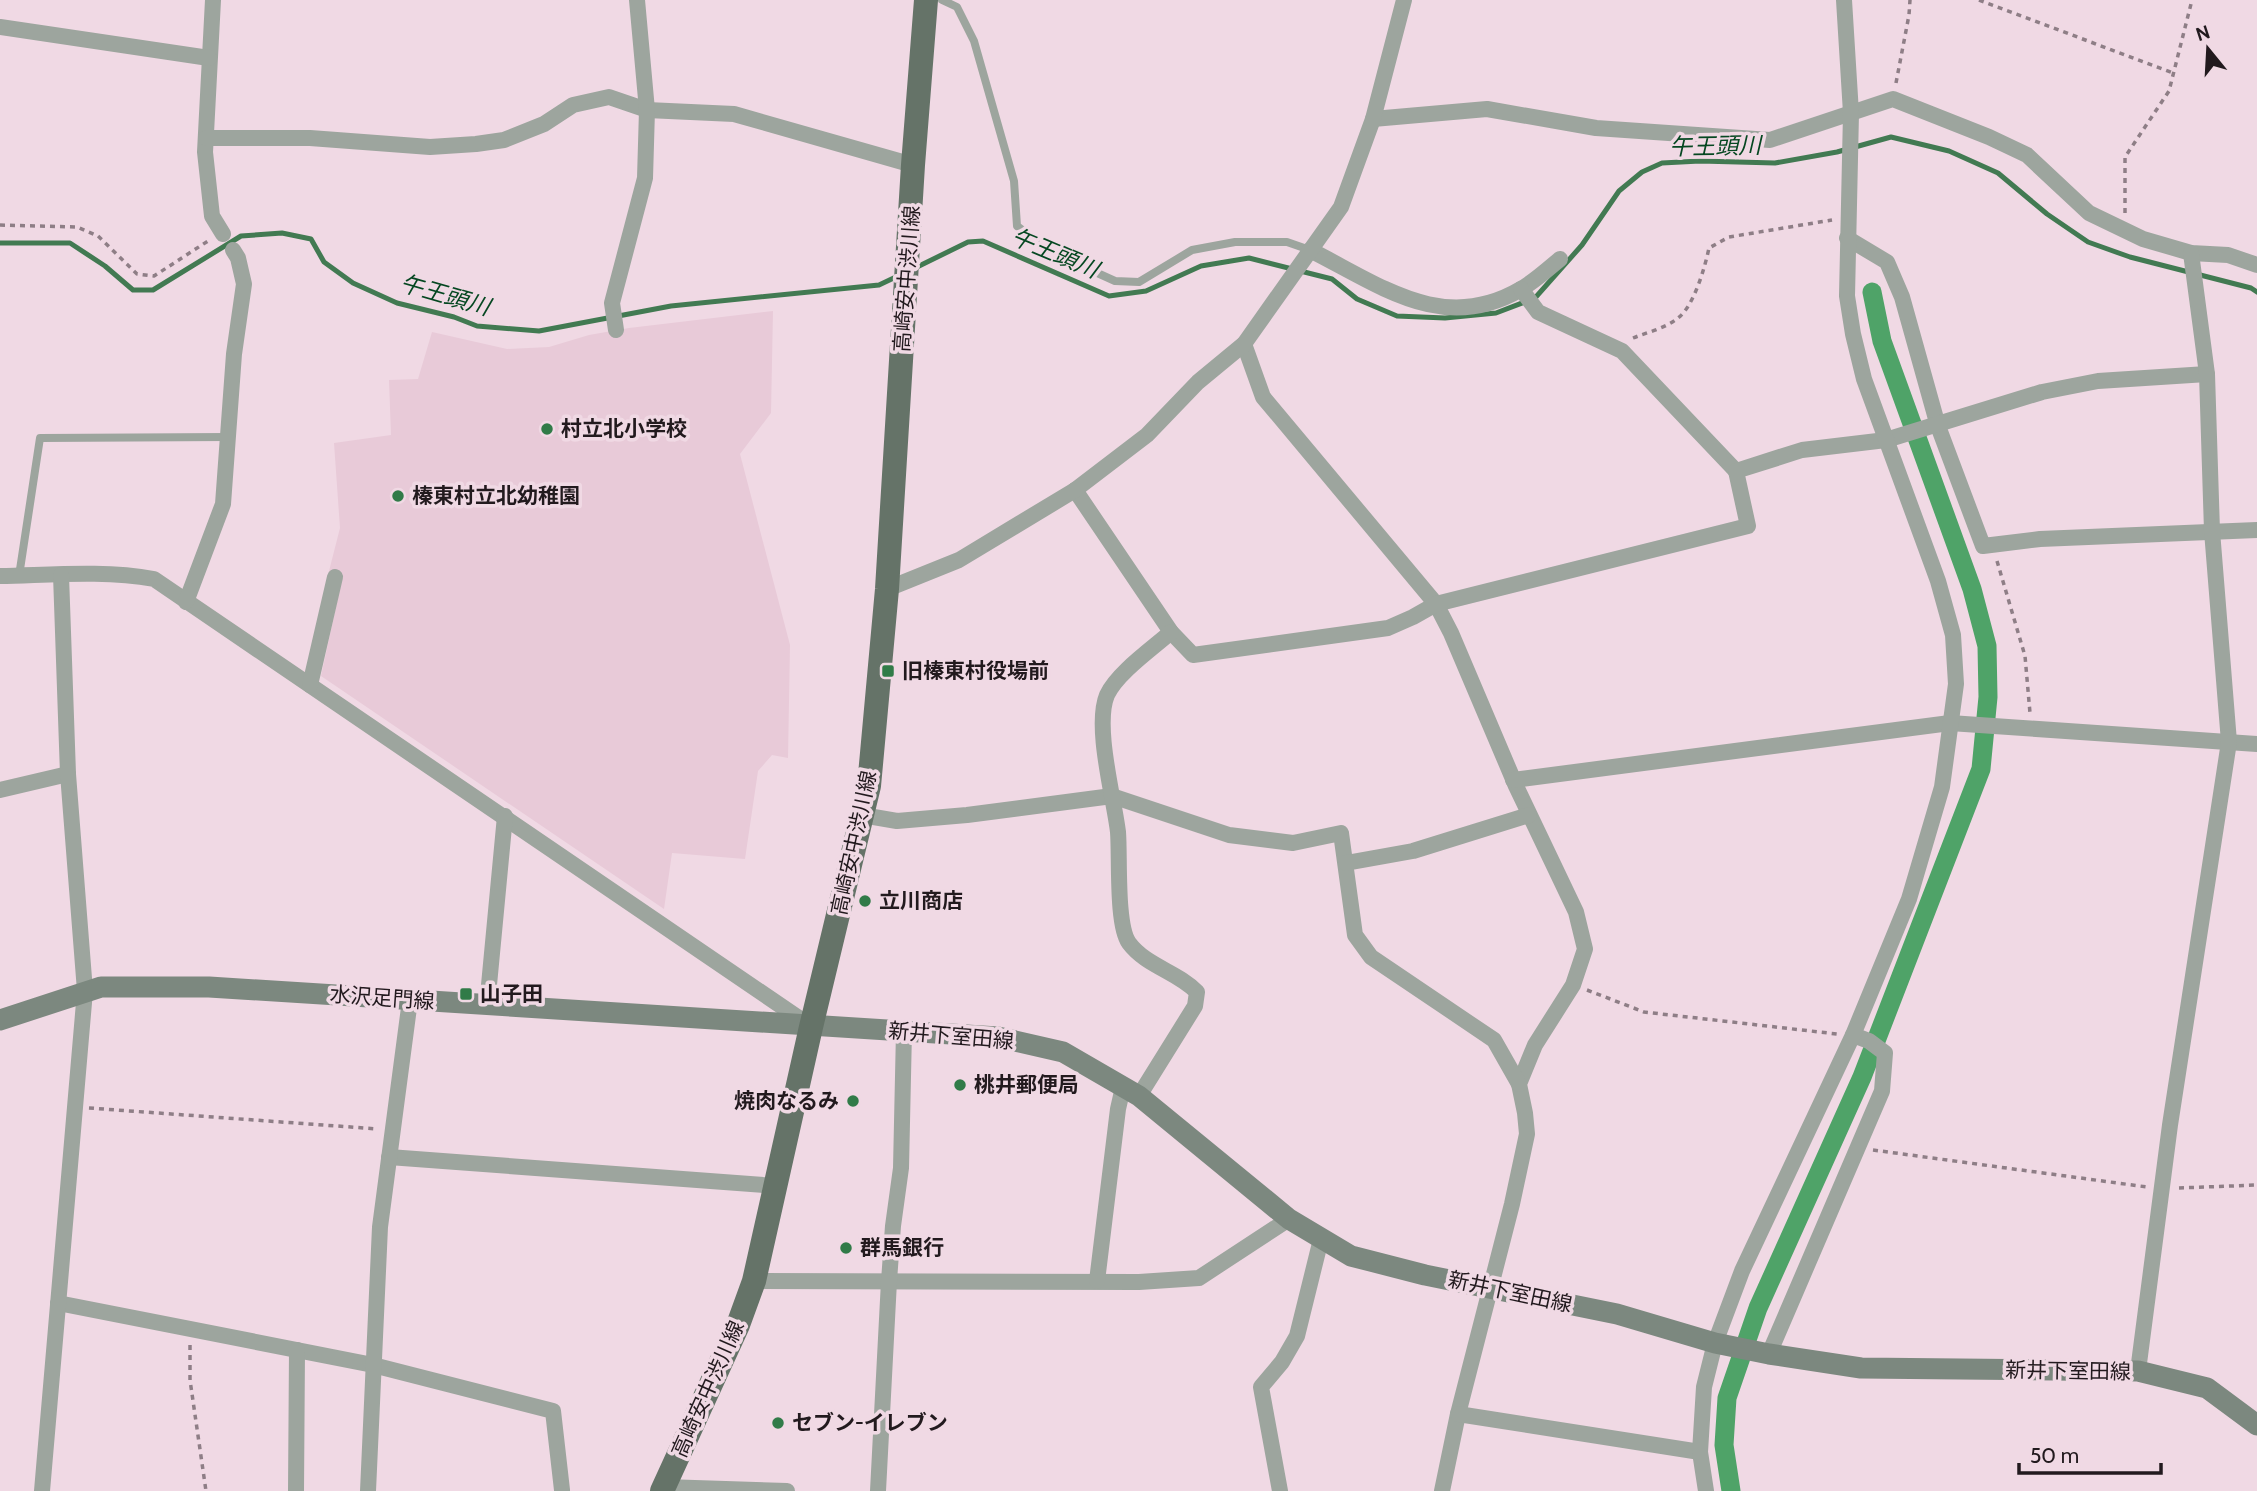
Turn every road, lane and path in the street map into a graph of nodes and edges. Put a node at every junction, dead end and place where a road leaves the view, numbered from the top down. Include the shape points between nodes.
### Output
1 (213, 0) edge
2 (637, 0) edge
3 (926, 0) edge
4 (942, 0) edge
5 (1404, 0) edge
6 (1844, 0) edge
7 (1910, 0) edge
8 (1979, 0) edge
9 (2192, 0) edge
10 (0, 27) edge
11 (209, 58) junction
12 (2174, 73) junction
13 (1893, 99) junction
14 (647, 110) junction
15 (1852, 113) junction
16 (1373, 119) junction
17 (206, 138) junction
18 (913, 165) junction
19 (1847, 217) junction
20 (0, 225) edge
21 (223, 234) junction
22 (2135, 235) junction
23 (1847, 238) junction
24 (233, 250) joint
25 (1307, 254) junction
26 (1560, 259) dead end
27 (2192, 260) junction
28 (2257, 265) edge
29 (1521, 289) junction
30 (616, 330) dead end
31 (1244, 344) junction
32 (1614, 347) junction
33 (2207, 374) junction
34 (1938, 426) junction
35 (228, 437) junction
36 (1886, 440) junction
37 (1736, 471) junction
38 (1075, 490) junction
39 (2257, 530) edge
40 (2212, 531) junction
41 (1993, 545) junction
42 (61, 575) junction
43 (0, 576) edge
44 (19, 576) junction
45 (335, 577) dead end
46 (887, 589) junction
47 (186, 602) junction
48 (1436, 604) junction
49 (1171, 632) junction
50 (310, 685) junction
51 (1950, 723) junction
52 (2031, 729) junction
53 (2229, 742) junction
54 (2257, 744) edge
55 (68, 774) junction
56 (1513, 780) junction
57 (0, 790) edge
58 (1112, 796) junction
59 (862, 815) junction
60 (1529, 815) junction
61 (505, 816) junction
62 (1346, 863) junction
63 (1573, 985) junction
64 (85, 991) junction
65 (410, 1000) junction
66 (487, 1006) junction
67 (0, 1020) edge
68 (811, 1027) junction
69 (904, 1031) junction
70 (1853, 1035) junction
71 (1519, 1084) junction
72 (1131, 1091) junction
73 (77, 1108) junction
74 (392, 1130) junction
75 (1857, 1148) junction
76 (389, 1157) junction
77 (2257, 1185) edge
78 (776, 1186) junction
79 (2162, 1189) junction
80 (1289, 1219) junction
81 (1321, 1239) junction
82 (754, 1280) junction
83 (1097, 1280) junction
84 (889, 1281) junction
85 (1490, 1288) junction
86 (58, 1303) junction
87 (190, 1329) junction
88 (1715, 1343) junction
89 (297, 1350) junction
90 (1769, 1354) junction
91 (373, 1365) junction
92 (2138, 1371) junction
93 (1458, 1414) junction
94 (2257, 1425) edge
95 (1700, 1452) junction
96 (663, 1489) edge
97 (42, 1491) edge
98 (206, 1491) edge
99 (296, 1491) edge
100 (368, 1491) edge
101 (561, 1491) edge
102 (788, 1491) edge
103 (878, 1491) edge
104 (1280, 1491) edge
105 (1442, 1491) edge
106 (1706, 1491) edge

1 - 11 street
2 - 14 street
3 - 18 main road, 高崎安中渋川線
4 - 25 lane via 957,7 974,41 1014,181 1017,226 1051,252 1115,281 1139,282 1192,250 1235,242 1287,242
5 - 16 street
6 - 15 street
7 - 13 path
8 - 12 path
9 - 12 path
10 - 11 street
11 - 17 street
12 - 22 path via 2169,91 2125,157 2125,213
13 - 15 street
13 - 22 street via 2027,155 2089,213
14 - 17 street via 609,97 573,105 544,124 503,140 430,147 310,138
14 - 18 street via 734,114
14 - 30 street via 645,178 612,303
15 - 16 street via 1770,140 1596,128 1487,109
15 - 19 street
16 - 25 street via 1341,208
17 - 21 street via 212,216
18 - 46 main road, 高崎安中渋川線
19 - 23 street
19 - 32 path via 1729,237 1709,248 1702,280 1681,317
20 - 21 path via 77,226 98,236 138,274 154,276
21 - 24 lane
22 - 27 street
23 - 34 street via 1887,261 1902,297
23 - 36 street via 1847,296 1853,334
24 - 35 street via 244,284
25 - 29 street via 1414,303 1452,310
25 - 31 street
26 - 29 street
27 - 28 street via 2228,255
27 - 33 street
29 - 32 street via 1538,312
31 - 38 street via 1198,382 1147,435
31 - 48 street via 1263,397
32 - 37 street
33 - 34 street via 2098,381 2042,392
33 - 40 street
34 - 36 street
34 - 41 street via 1983,547
35 - 44 lane via 40,438
35 - 47 street via 223,504
36 - 37 street via 1802,450
36 - 51 street via 1953,635 1956,684
37 - 48 street via 1748,526
38 - 46 street via 959,560
38 - 49 street
39 - 40 street
40 - 41 street
40 - 53 street
41 - 52 path via 2025,656
42 - 44 street
42 - 47 street via 154,579
42 - 55 street
43 - 44 street
45 - 50 street
46 - 59 main road, 高崎安中渋川線 via 869,786
47 - 50 street
48 - 49 street via 1388,628 1193,655
48 - 56 street
49 - 58 street via 1122,675 1107,695 1103,725
50 - 61 street
51 - 52 street
51 - 56 street
51 - 70 street via 1942,787 1909,899
52 - 53 street
53 - 54 street
53 - 79 street
55 - 57 street
55 - 64 street
56 - 60 street
58 - 59 street via 897,821
58 - 62 street via 1229,835 1293,843 1341,833
58 - 72 street via 1122,923 1128,942 1197,992 1195,1006
59 - 68 main road, 高崎安中渋川線
60 - 62 street via 1413,851
60 - 63 street via 1576,912 1585,949
61 - 66 street
61 - 68 street
62 - 71 street via 1355,935 1371,957 1494,1040
63 - 70 path via 1644,1012
63 - 71 street via 1535,1045
64 - 65 main road, 水沢足門線 via 209,987
64 - 67 main road, 水沢足門線
64 - 73 street
65 - 66 main road, 水沢足門線
65 - 74 street
66 - 68 main road, 水沢足門線
68 - 69 main road, 新井下室田線
68 - 78 main road, 高崎安中渋川線
69 - 72 main road, 新井下室田線 via 998,1037 1063,1052
69 - 84 street via 901,1168
70 - 75 street via 1885,1053 1882,1091
70 - 88 street via 1742,1271
71 - 85 street via 1527,1134
72 - 80 main road, 新井下室田線
72 - 83 street via 1118,1109
73 - 74 path
73 - 86 street
74 - 76 street
75 - 79 path
75 - 90 street
76 - 78 street
76 - 91 street via 380,1227
77 - 79 path
78 - 82 main road, 高崎安中渋川線
79 - 92 street
80 - 81 main road, 新井下室田線
80 - 83 street via 1199,1278
81 - 85 main road, 新井下室田線 via 1350,1256
81 - 104 street via 1297,1336 1261,1387
82 - 84 street
82 - 96 main road, 高崎安中渋川線
83 - 84 street
84 - 103 street
85 - 88 main road, 新井下室田線 via 1617,1314
85 - 93 street
86 - 87 street
86 - 97 street
87 - 89 street
87 - 98 path via 190,1380
88 - 90 main road, 新井下室田線
88 - 95 street via 1704,1387
89 - 91 street
89 - 99 street
90 - 92 main road, 新井下室田線 via 1861,1368
91 - 100 street
91 - 101 street via 552,1411
92 - 94 main road, 新井下室田線 via 2207,1388
93 - 95 street
93 - 105 street
95 - 106 street
96 - 102 street

